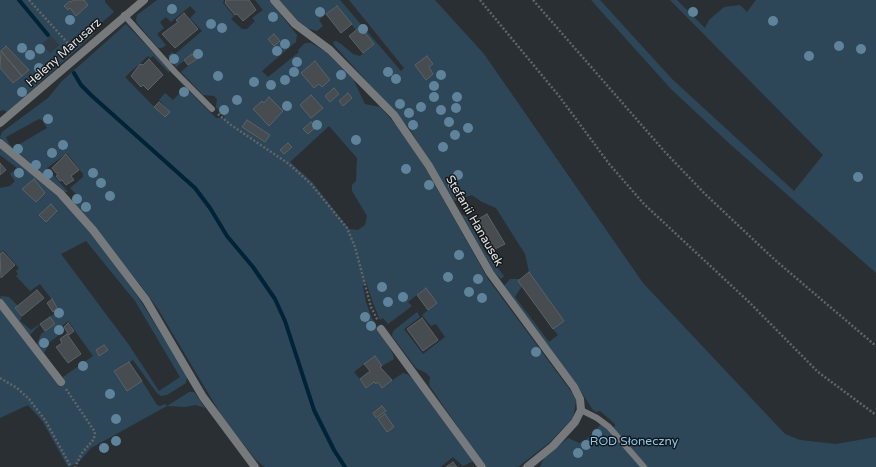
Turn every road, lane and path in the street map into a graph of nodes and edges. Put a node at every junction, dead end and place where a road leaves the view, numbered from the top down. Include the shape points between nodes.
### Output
1 (29, 0) edge
2 (144, 0) edge
3 (274, 0) edge
4 (480, 0) edge
5 (533, 0) edge
6 (124, 15) junction
7 (78, 55) junction
8 (212, 109) joint
9 (0, 123) edge
10 (0, 143) edge
11 (0, 303) edge
12 (381, 329) joint
13 (876, 346) edge
14 (0, 378) edge
15 (61, 382) joint
16 (581, 410) junction
17 (876, 415) edge
18 (71, 467) edge
19 (75, 467) edge
20 (255, 467) edge
21 (482, 467) edge
22 (527, 467) edge
23 (644, 467) edge

1 - 7 path
2 - 6 street, Heleny Marusarz
3 - 16 street, Stefanii Hanausek via 294,24 330,50 394,115 429,166 490,273 574,388 580,399
4 - 17 path via 559,96 610,165 644,204 749,302 818,372
5 - 13 path via 665,152 705,194 775,260
6 - 7 street, Heleny Marusarz
6 - 8 lane
7 - 9 street, Heleny Marusarz
8 - 12 path via 230,125 289,164 311,184 347,228 355,247 371,307
10 - 20 street via 60,193 93,230 146,300 203,397
11 - 15 street
12 - 21 street
14 - 18 path via 29,399 45,420
15 - 19 path via 95,432 94,439 82,453
16 - 22 street via 575,422 557,442
16 - 23 lane via 609,427

